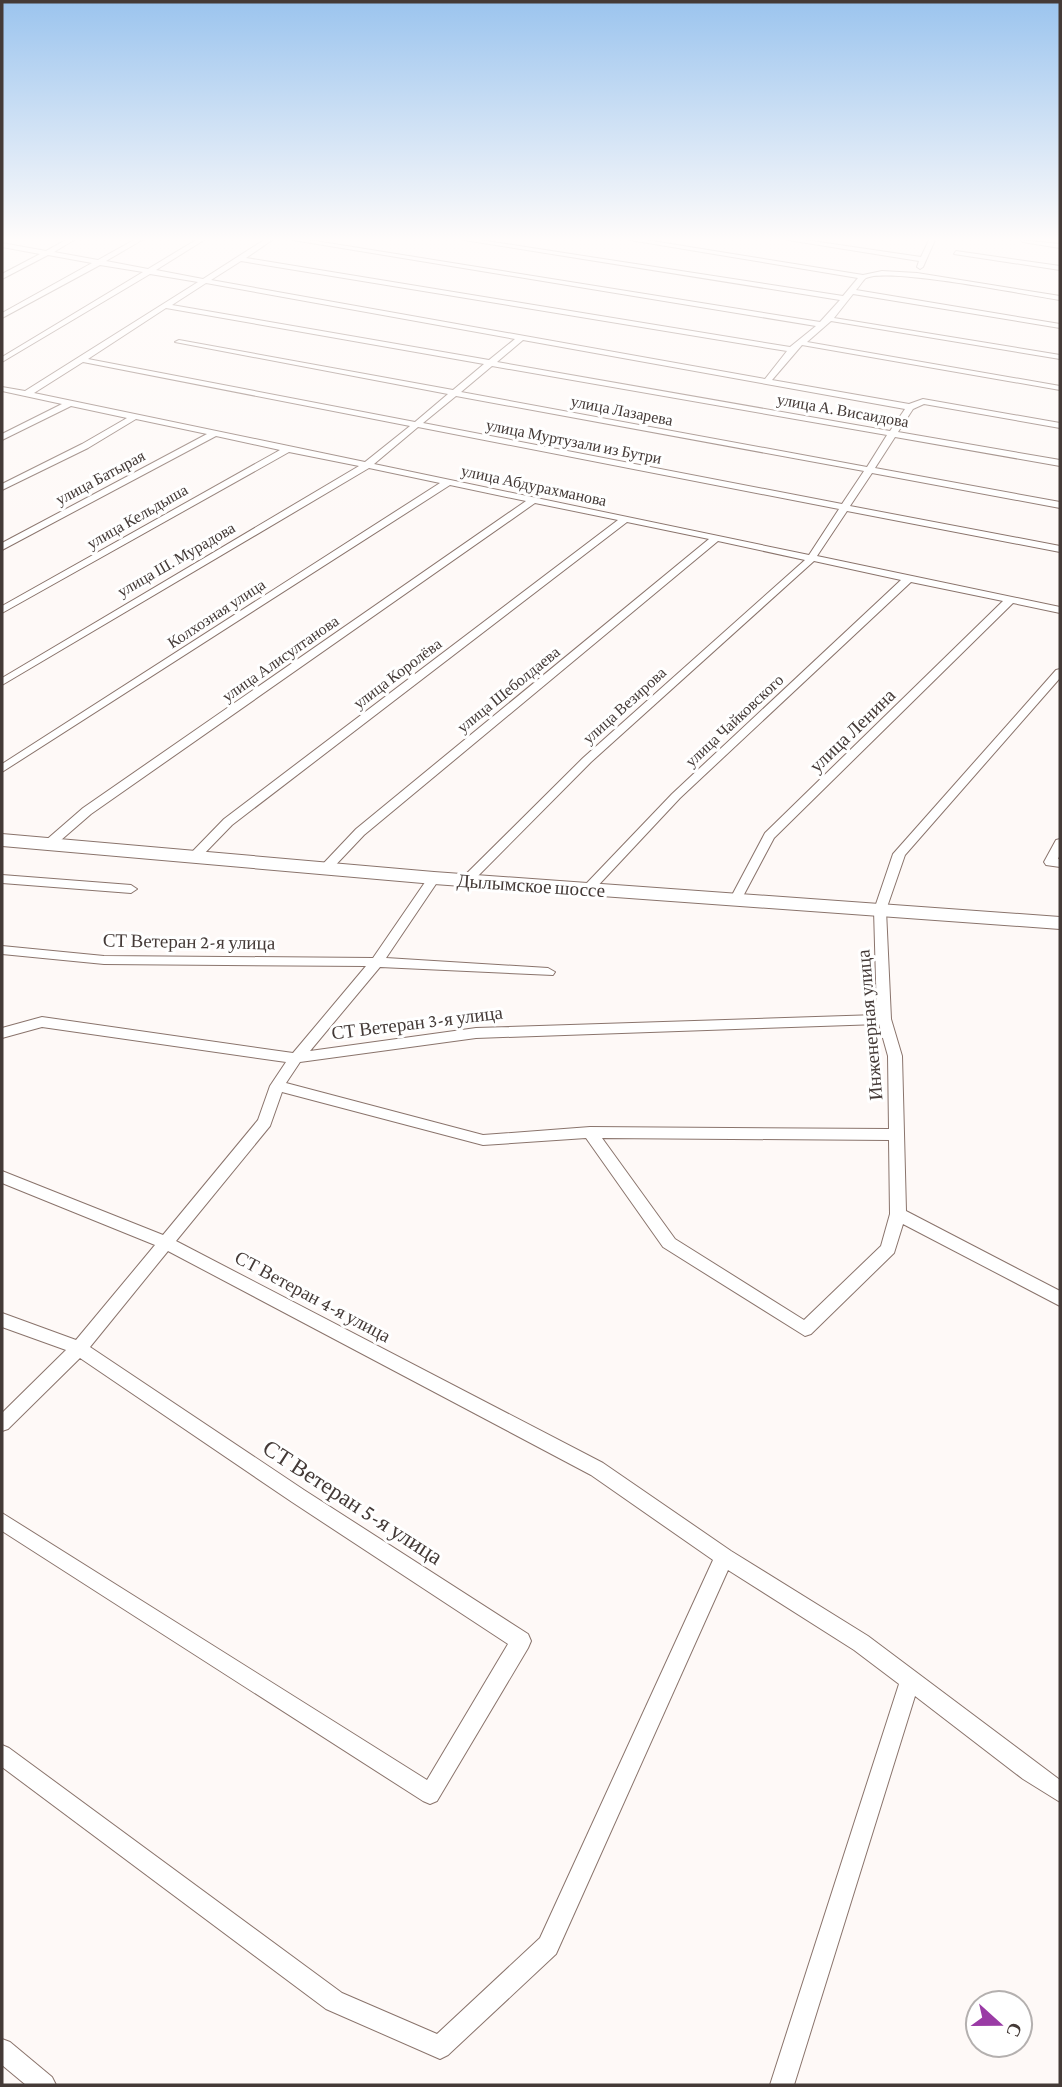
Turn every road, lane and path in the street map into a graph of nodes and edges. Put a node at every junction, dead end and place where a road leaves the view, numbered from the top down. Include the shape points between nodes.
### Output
1 (39, 337) edge
2 (117, 337) edge
3 (347, 337) edge
4 (522, 337) edge
5 (524, 337) edge
6 (716, 337) edge
7 (807, 337) edge
8 (928, 337) edge
9 (179, 342) dead end
10 (801, 343) junction
11 (792, 350) junction
12 (1060, 357) edge
13 (2, 360) edge
14 (83, 360) junction
15 (489, 362) junction
16 (767, 381) junction
17 (1060, 388) edge
18 (2, 389) edge
19 (453, 393) junction
20 (27, 394) junction
21 (71, 403) junction
22 (910, 407) junction
23 (134, 417) junction
24 (415, 424) junction
25 (1060, 425) edge
26 (214, 434) junction
27 (893, 434) junction
28 (2, 437) edge
29 (287, 449) junction
30 (1060, 463) edge
31 (366, 466) junction
32 (870, 470) junction
33 (447, 483) junction
34 (2, 487) edge
35 (532, 501) junction
36 (1060, 505) edge
37 (846, 508) junction
38 (624, 520) junction
39 (715, 539) junction
40 (2, 547) edge
41 (1060, 549) edge
42 (811, 559) junction
43 (908, 579) junction
44 (1010, 600) junction
45 (2, 610) edge
46 (1060, 610) edge
47 (1060, 672) edge
48 (2, 682) edge
49 (2, 769) edge
50 (2, 840) edge
51 (1060, 843) edge
52 (49, 844) junction
53 (194, 857) junction
54 (1060, 863) edge
55 (325, 869) junction
56 (434, 878) junction
57 (2, 879) edge
58 (466, 881) junction
59 (131, 889) dead end
60 (588, 889) junction
61 (736, 899) junction
62 (880, 910) junction
63 (1060, 922) edge
64 (2, 950) edge
65 (377, 962) junction
66 (548, 972) dead end
67 (884, 1019) junction
68 (2, 1032) edge
69 (296, 1058) junction
70 (277, 1086) junction
71 (590, 1132) junction
72 (896, 1135) junction
73 (2, 1177) edge
74 (898, 1214) junction
75 (166, 1243) junction
76 (1060, 1299) edge
77 (2, 1320) edge
78 (79, 1348) junction
79 (2, 1424) edge
80 (2, 1521) edge
81 (724, 1557) junction
82 (910, 1680) junction
83 (2, 1755) edge
84 (1060, 1791) edge
85 (2, 2050) edge
86 (44, 2085) edge
87 (782, 2085) edge

1 - 13 street
2 - 14 street
3 - 15 street, улица А. Висаидова
4 - 15 street, улица Ш. Мурадова
5 - 16 street
6 - 11 street
7 - 10 street
8 - 12 street
9 - 19 street, улица Лазарева
10 - 11 street
10 - 17 street
11 - 16 street
14 - 20 street
14 - 24 street, улица Муртузали из Бутри
15 - 19 street, улица Ш. Мурадова
15 - 27 street, улица А. Висаидова
16 - 22 street
18 - 20 street, улица Абдурахманова
19 - 24 street, улица Ш. Мурадова
19 - 32 street, улица Лазарева
20 - 21 street, улица Абдурахманова
21 - 23 street, улица Абдурахманова
21 - 28 street
22 - 25 street via 923,401
22 - 27 street, улица Везирова
23 - 26 street, улица Абдурахманова
23 - 34 street
24 - 31 street, улица Ш. Мурадова
24 - 37 street, улица Муртузали из Бутри
26 - 29 street, улица Абдурахманова
26 - 40 street, улица Батырая
27 - 30 street, улица А. Висаидова
27 - 32 street, улица Везирова
29 - 31 street, улица Абдурахманова
29 - 45 street, улица Кельдыша
31 - 33 street, улица Абдурахманова
31 - 48 street, улица Ш. Мурадова
32 - 36 street, улица Лазарева
32 - 37 street, улица Везирова
33 - 35 street, улица Абдурахманова
33 - 49 street, Колхозная улица
35 - 38 street, улица Абдурахманова
35 - 52 street, улица Алисултанова via 87,811
37 - 41 street, улица Муртузали из Бутри
37 - 42 street, улица Везирова
38 - 39 street, улица Абдурахманова
38 - 53 street, улица Королёва via 228,822
39 - 42 street, улица Абдурахманова
39 - 55 street, улица Шеболдаева via 360,832
42 - 43 street, улица Абдурахманова
42 - 58 street, улица Везирова via 587,760
43 - 44 street, улица Абдурахманова
43 - 60 street, улица Чайковского via 676,796
44 - 46 street, улица Абдурахманова
44 - 61 street, улица Ленина via 769,836
47 - 62 street, Инженерная улица via 899,854
50 - 52 main road, Дылымское шоссе
51 - 54 street via 1050,862
52 - 53 main road, Дылымское шоссе
53 - 55 main road, Дылымское шоссе
55 - 56 main road, Дылымское шоссе
56 - 58 main road, Дылымское шоссе
56 - 65 street
57 - 59 street
58 - 60 main road, Дылымское шоссе
60 - 61 main road, Дылымское шоссе
61 - 62 main road, Дылымское шоссе
62 - 63 main road, Дылымское шоссе
62 - 67 street, Инженерная улица
64 - 65 street, СТ Ветеран 2-я улица via 104,960
65 - 66 street, СТ Ветеран 2-я улица
65 - 69 street
67 - 69 street, СТ Ветеран 3-я улица via 476,1033
67 - 72 street, Инженерная улица via 894,1056
68 - 69 street, СТ Ветеран 3-я улица via 42,1022
69 - 70 street
70 - 71 street via 483,1140
70 - 75 street via 265,1122
71 - 72 street
71 - 74 street via 669,1243 806,1329 888,1249
72 - 74 street, Инженерная улица
73 - 75 street, СТ Ветеран 4-я улица
74 - 76 street
75 - 78 street
75 - 81 street, СТ Ветеран 4-я улица via 597,1469
77 - 78 street, СТ Ветеран 5-я улица
78 - 79 street
78 - 80 street, СТ Ветеран 5-я улица via 521,1641 430,1794
81 - 82 street, СТ Ветеран 4-я улица via 861,1643
81 - 83 street via 548,1946 440,2047 334,2001
82 - 84 street, СТ Ветеран 4-я улица
82 - 87 street
85 - 86 street

